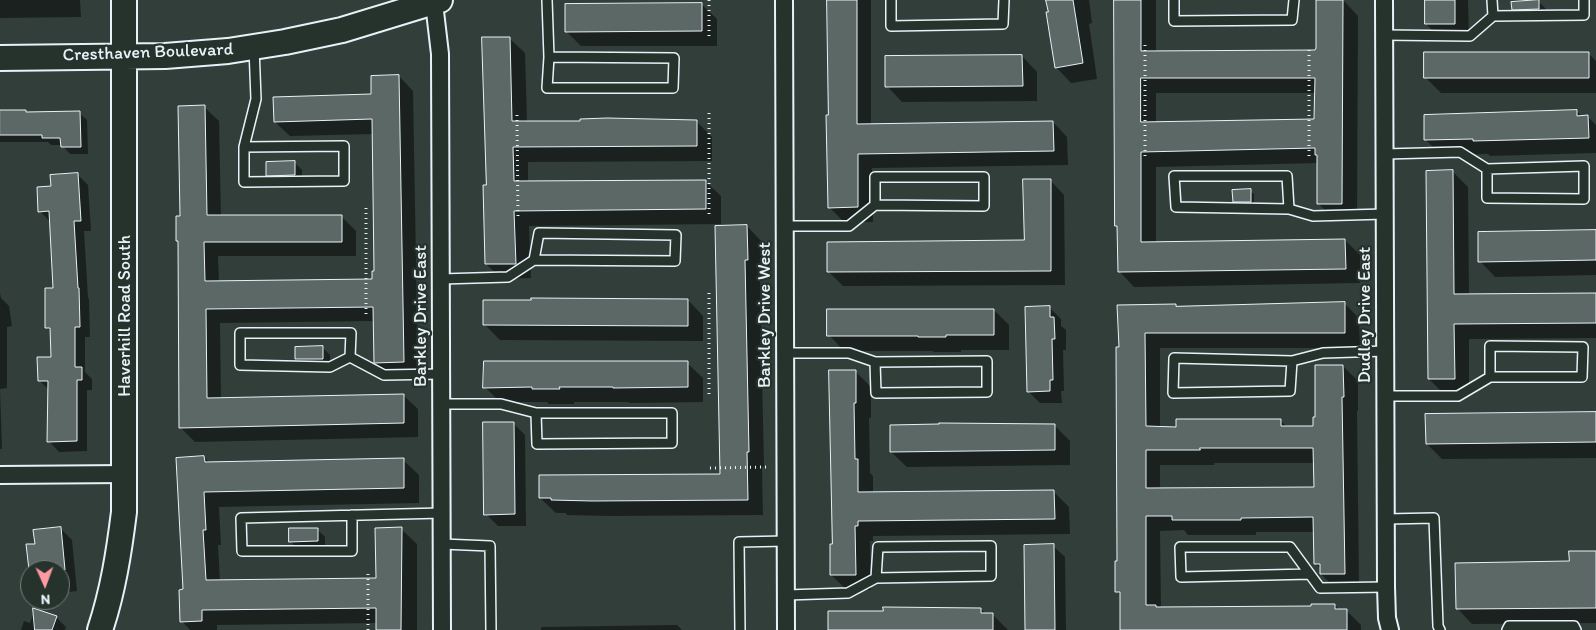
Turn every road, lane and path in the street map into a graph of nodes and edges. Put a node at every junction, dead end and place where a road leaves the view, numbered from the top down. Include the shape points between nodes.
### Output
1 (124, 0) edge
2 (547, 0) edge
3 (709, 0) edge
4 (784, 0) edge
5 (891, 0) edge
6 (1004, 0) edge
7 (1174, 0) edge
8 (1294, 0) edge
9 (1384, 0) edge
10 (1492, 0) edge
11 (1584, 0) edge
12 (434, 1) edge
13 (1493, 16) junction
14 (1384, 35) junction
15 (709, 38) dead end
16 (1146, 45) dead end
17 (1310, 46) dead end
18 (254, 47) junction
19 (124, 57) junction
20 (549, 57) junction
21 (0, 58) edge
22 (709, 113) dead end
23 (517, 115) dead end
24 (244, 147) junction
25 (1385, 154) junction
26 (1145, 156) dead end
27 (1309, 156) dead end
28 (1487, 169) junction
29 (875, 205) junction
30 (366, 208) dead end
31 (1288, 209) junction
32 (709, 214) dead end
33 (1385, 214) junction
34 (518, 217) dead end
35 (784, 226) junction
36 (534, 260) junction
37 (441, 279) junction
38 (709, 293) dead end
39 (366, 314) dead end
40 (1386, 351) junction
41 (785, 352) junction
42 (350, 357) junction
43 (1292, 361) junction
44 (875, 362) junction
45 (442, 374) junction
46 (1490, 377) junction
47 (710, 394) dead end
48 (1386, 396) junction
49 (442, 404) junction
50 (536, 414) junction
51 (766, 467) dead end
52 (710, 468) dead end
53 (125, 474) junction
54 (0, 475) edge
55 (442, 513) junction
56 (352, 515) junction
57 (1386, 519) junction
58 (786, 541) junction
59 (442, 544) junction
60 (368, 574) dead end
61 (1310, 574) junction
62 (876, 578) junction
63 (1386, 587) junction
64 (786, 594) junction
65 (100, 630) edge
66 (368, 630) edge
67 (442, 630) edge
68 (491, 630) edge
69 (740, 630) edge
70 (786, 630) edge
71 (1390, 630) edge
72 (1440, 630) edge
73 (1507, 630) edge
74 (1576, 630) edge

1 - 19 street, Haverhill Road South
2 - 20 lane
3 - 15 path
4 - 35 street, Barkley Drive West
5 - 6 lane via 891,26 1004,24
7 - 8 lane via 1174,21 1292,20
9 - 14 street, Dudley Drive East
10 - 13 lane
11 - 13 lane via 1584,15
12 - 18 street, Cresthaven Boulevard via 342,30
12 - 37 street, Barkley Drive East via 440,54
13 - 14 lane via 1470,36
14 - 25 street, Dudley Drive East
16 - 26 path
17 - 27 path
18 - 19 street, Cresthaven Boulevard via 170,56
18 - 24 lane via 256,99
19 - 21 street, Cresthaven Boulevard
19 - 53 street, Haverhill Road South
20 - 20 lane via 547,88 673,88 674,58
22 - 32 path
23 - 34 path
24 - 24 lane via 244,182 344,181 344,146
25 - 28 lane via 1460,152
25 - 33 street, Dudley Drive East
28 - 28 lane via 1487,198 1584,199 1584,166
29 - 29 lane via 984,206 984,177 875,177
29 - 35 lane via 849,226
30 - 39 path
31 - 31 lane via 1287,176 1174,176 1176,207
31 - 33 lane via 1313,216
33 - 40 street, Dudley Drive East
35 - 41 street, Barkley Drive West
36 - 36 lane via 675,262 676,235 539,233
36 - 37 lane via 508,277
37 - 45 street, Barkley Drive East
38 - 47 path
40 - 43 lane via 1323,352
40 - 48 street, Dudley Drive East
41 - 44 lane via 849,352
41 - 58 street, Barkley Drive West
42 - 42 lane via 351,333 240,333 240,365 330,366
42 - 45 lane via 384,375
43 - 43 lane via 1174,358 1174,393 1290,391
44 - 44 lane via 876,393 986,392 987,361
45 - 49 street, Barkley Drive East
46 - 46 lane via 1582,377 1583,347 1490,346
46 - 48 lane via 1458,396
48 - 57 street, Dudley Drive East
49 - 50 lane via 501,404
49 - 55 street, Barkley Drive East
50 - 50 lane via 536,444 672,443 672,413
51 - 52 path
53 - 54 street
53 - 65 street, Haverhill Road South via 118,559
55 - 56 lane
55 - 59 street, Barkley Drive East
56 - 56 lane via 241,518 242,551 352,551
57 - 63 street, Dudley Drive East
57 - 72 lane via 1434,518
58 - 64 street, Barkley Drive West
58 - 69 lane via 739,542
59 - 67 street, Barkley Drive East
59 - 68 lane via 490,546
60 - 66 path
61 - 61 lane via 1290,547 1180,547 1181,577
61 - 63 lane via 1320,588
62 - 62 lane via 991,576 991,546 878,547
62 - 64 lane via 848,593
63 - 71 street, Dudley Drive East
64 - 70 street, Barkley Drive West
73 - 74 lane via 1509,626 1574,626

